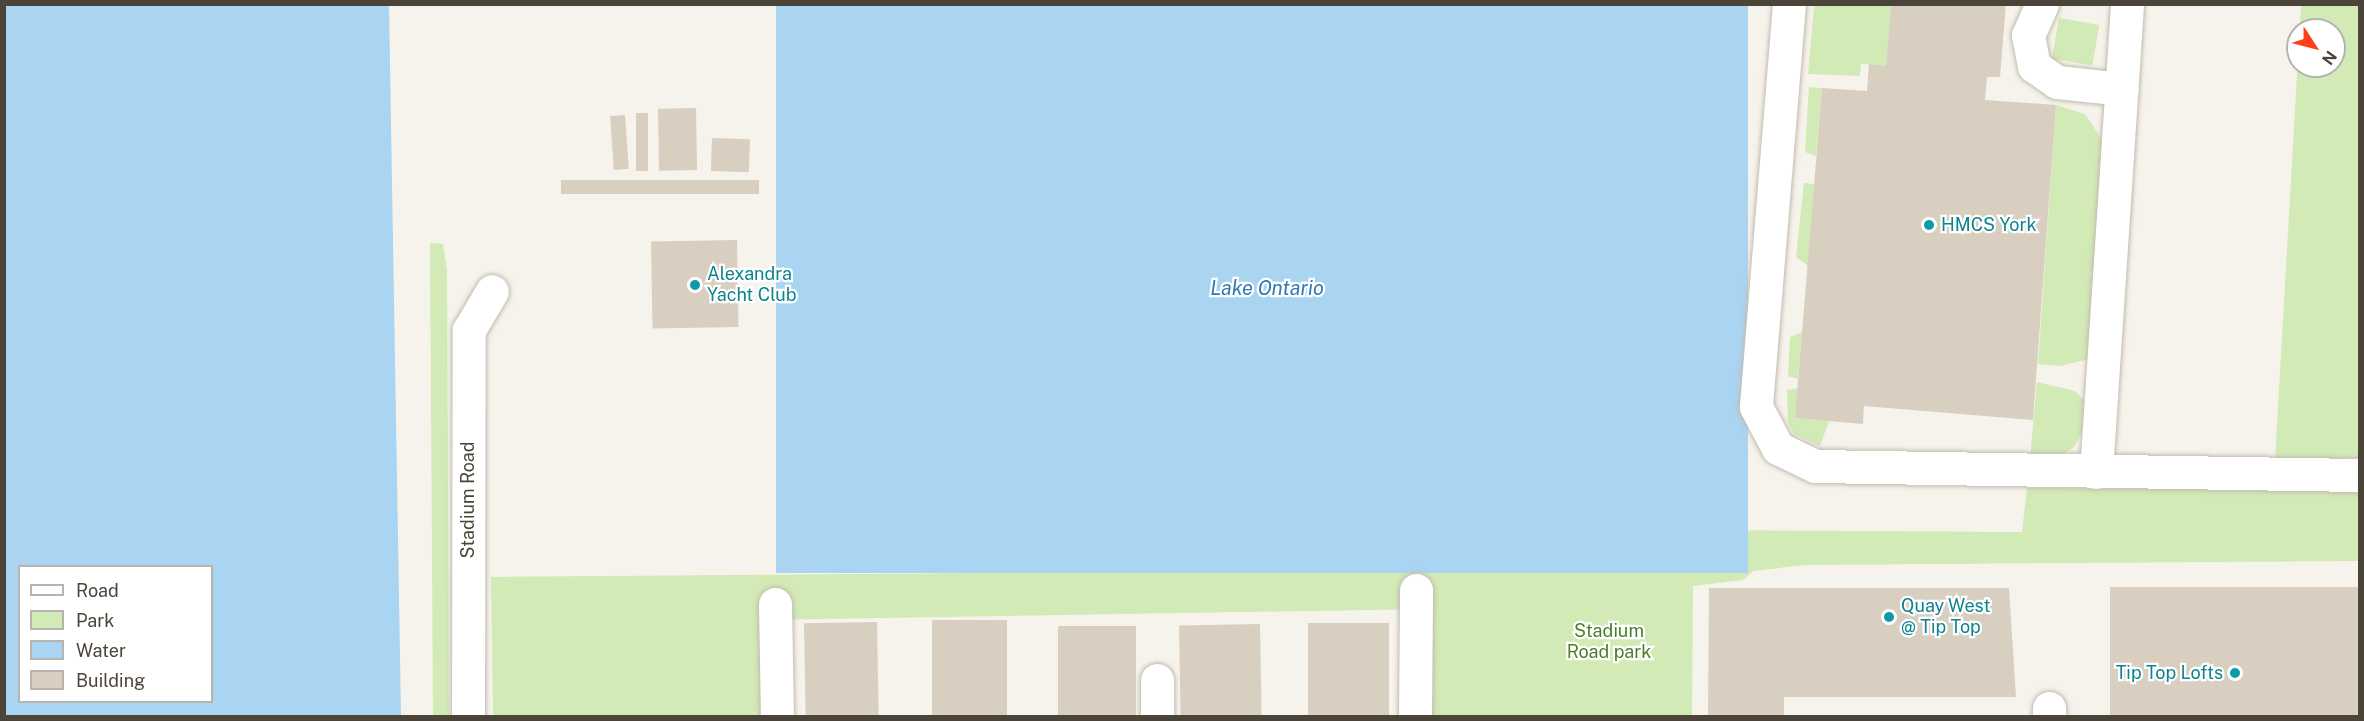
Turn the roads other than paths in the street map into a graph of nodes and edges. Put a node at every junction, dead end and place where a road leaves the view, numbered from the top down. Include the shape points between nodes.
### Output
1 (1789, 4) edge
2 (2042, 4) edge
3 (2127, 4) edge
4 (2122, 89) junction
5 (492, 291) dead end
6 (2096, 472) junction
7 (2360, 475) edge
8 (1416, 590) dead end
9 (775, 604) dead end
10 (1157, 680) dead end
11 (468, 717) edge
12 (777, 717) edge
13 (1157, 717) edge
14 (1415, 717) edge

1 - 6 street via 1756,407 1778,448 1815,466
2 - 4 street via 2028,35 2034,66 2057,82
3 - 4 street
4 - 6 street
5 - 11 street, Stadium Road via 469,330
6 - 7 street
8 - 14 street
9 - 12 street
10 - 13 street

